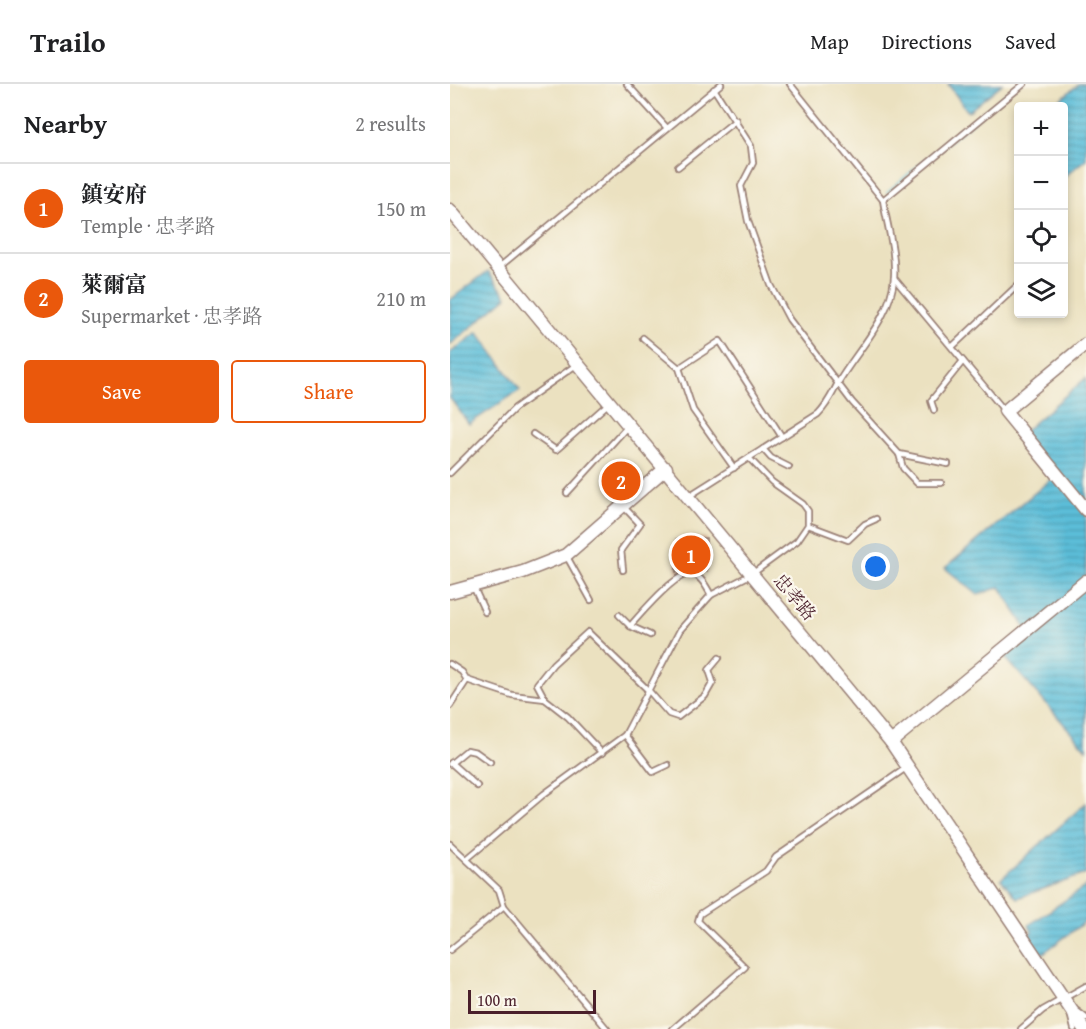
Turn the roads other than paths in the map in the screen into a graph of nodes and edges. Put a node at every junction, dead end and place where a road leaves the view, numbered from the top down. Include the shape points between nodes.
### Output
1 (627, 84) edge
2 (721, 84) edge
3 (790, 84) edge
4 (1024, 84) edge
5 (714, 89) junction
6 (736, 120) junction
7 (667, 128) junction
8 (678, 167) dead end
9 (884, 200) junction
10 (450, 210) edge
11 (498, 268) junction
12 (894, 278) junction
13 (1014, 289) edge
14 (643, 338) dead end
15 (1086, 344) edge
16 (952, 347) junction
17 (963, 361) junction
18 (578, 363) junction
19 (679, 368) junction
20 (838, 383) junction
21 (611, 401) junction
22 (934, 410) dead end
23 (1005, 411) junction
24 (630, 424) junction
25 (533, 434) dead end
26 (782, 437) junction
27 (763, 449) junction
28 (899, 454) junction
29 (749, 458) junction
30 (948, 464) dead end
31 (789, 466) dead end
32 (666, 468) junction
33 (734, 468) junction
34 (450, 473) edge
35 (941, 483) dead end
36 (567, 493) dead end
37 (689, 496) junction
38 (623, 506) junction
39 (1086, 510) edge
40 (876, 519) dead end
41 (808, 525) junction
42 (566, 555) junction
43 (623, 570) dead end
44 (752, 574) junction
45 (1086, 581) edge
46 (473, 586) junction
47 (450, 592) edge
48 (711, 595) junction
49 (591, 600) dead end
50 (484, 612) dead end
51 (619, 615) dead end
52 (630, 626) junction
53 (650, 635) dead end
54 (718, 658) dead end
55 (450, 664) edge
56 (467, 680) junction
57 (649, 691) junction
58 (545, 699) junction
59 (450, 706) edge
60 (625, 735) junction
61 (891, 742) junction
62 (602, 753) junction
63 (490, 762) dead end
64 (451, 763) edge
65 (668, 765) dead end
66 (908, 766) junction
67 (477, 786) dead end
68 (450, 844) edge
69 (468, 858) junction
70 (504, 906) junction
71 (450, 950) edge
72 (1086, 986) edge
73 (1067, 1001) junction
74 (1086, 1018) edge
75 (607, 1029) edge
76 (673, 1029) edge
77 (1021, 1029) edge
78 (1074, 1029) edge
79 (1084, 1029) edge

1 - 7 lane
2 - 5 lane
3 - 9 lane
4 - 9 lane
5 - 6 lane
5 - 7 lane
6 - 8 lane
6 - 20 lane via 751,146 753,163 743,179 742,192 771,285 789,320
7 - 11 lane
9 - 12 lane
10 - 11 street, 忠孝路
11 - 18 street, 忠孝路
12 - 16 lane
12 - 20 lane via 878,324
13 - 16 lane
14 - 19 lane
15 - 23 street
16 - 17 lane
17 - 22 lane via 931,401
17 - 23 lane
18 - 21 street, 忠孝路
18 - 34 lane via 515,408
19 - 26 lane via 720,341
19 - 33 lane via 693,410
20 - 26 lane via 818,414
20 - 28 lane
21 - 24 street, 忠孝路
21 - 25 lane via 556,450
23 - 39 street
24 - 32 street, 忠孝路
24 - 36 lane
26 - 27 lane
27 - 29 lane
27 - 31 lane via 771,458
28 - 30 lane
28 - 35 lane via 903,468 916,483
29 - 33 lane
29 - 41 lane via 772,482 803,504 808,511
32 - 37 street, 忠孝路
32 - 38 street
33 - 37 lane
37 - 44 street, 忠孝路
38 - 42 street
38 - 43 lane via 640,524 621,550
40 - 41 lane via 848,540
41 - 44 lane via 797,542
42 - 46 street
42 - 49 lane
44 - 48 lane
44 - 61 street, 忠孝路
45 - 61 street
46 - 47 street
46 - 50 lane
48 - 52 lane via 700,578 692,573 680,575
48 - 57 lane via 680,630
51 - 52 lane
52 - 53 lane
54 - 57 lane via 709,670 713,682 705,696 678,717 669,714
55 - 56 lane
56 - 58 lane via 512,695
56 - 59 lane
57 - 58 lane via 588,632 537,684
57 - 60 lane
58 - 62 lane
60 - 62 lane
60 - 65 lane via 652,772
61 - 66 street, 忠孝路
62 - 69 lane via 544,794
63 - 64 lane via 467,750
64 - 67 lane
66 - 73 street, 忠孝路
66 - 76 lane via 776,856 766,871 700,914 698,921 745,967
68 - 69 lane
69 - 70 lane via 499,890
70 - 71 lane
70 - 75 lane
72 - 73 lane
73 - 74 lane
73 - 77 lane via 1043,1010
73 - 78 lane
73 - 79 street, 忠孝路

